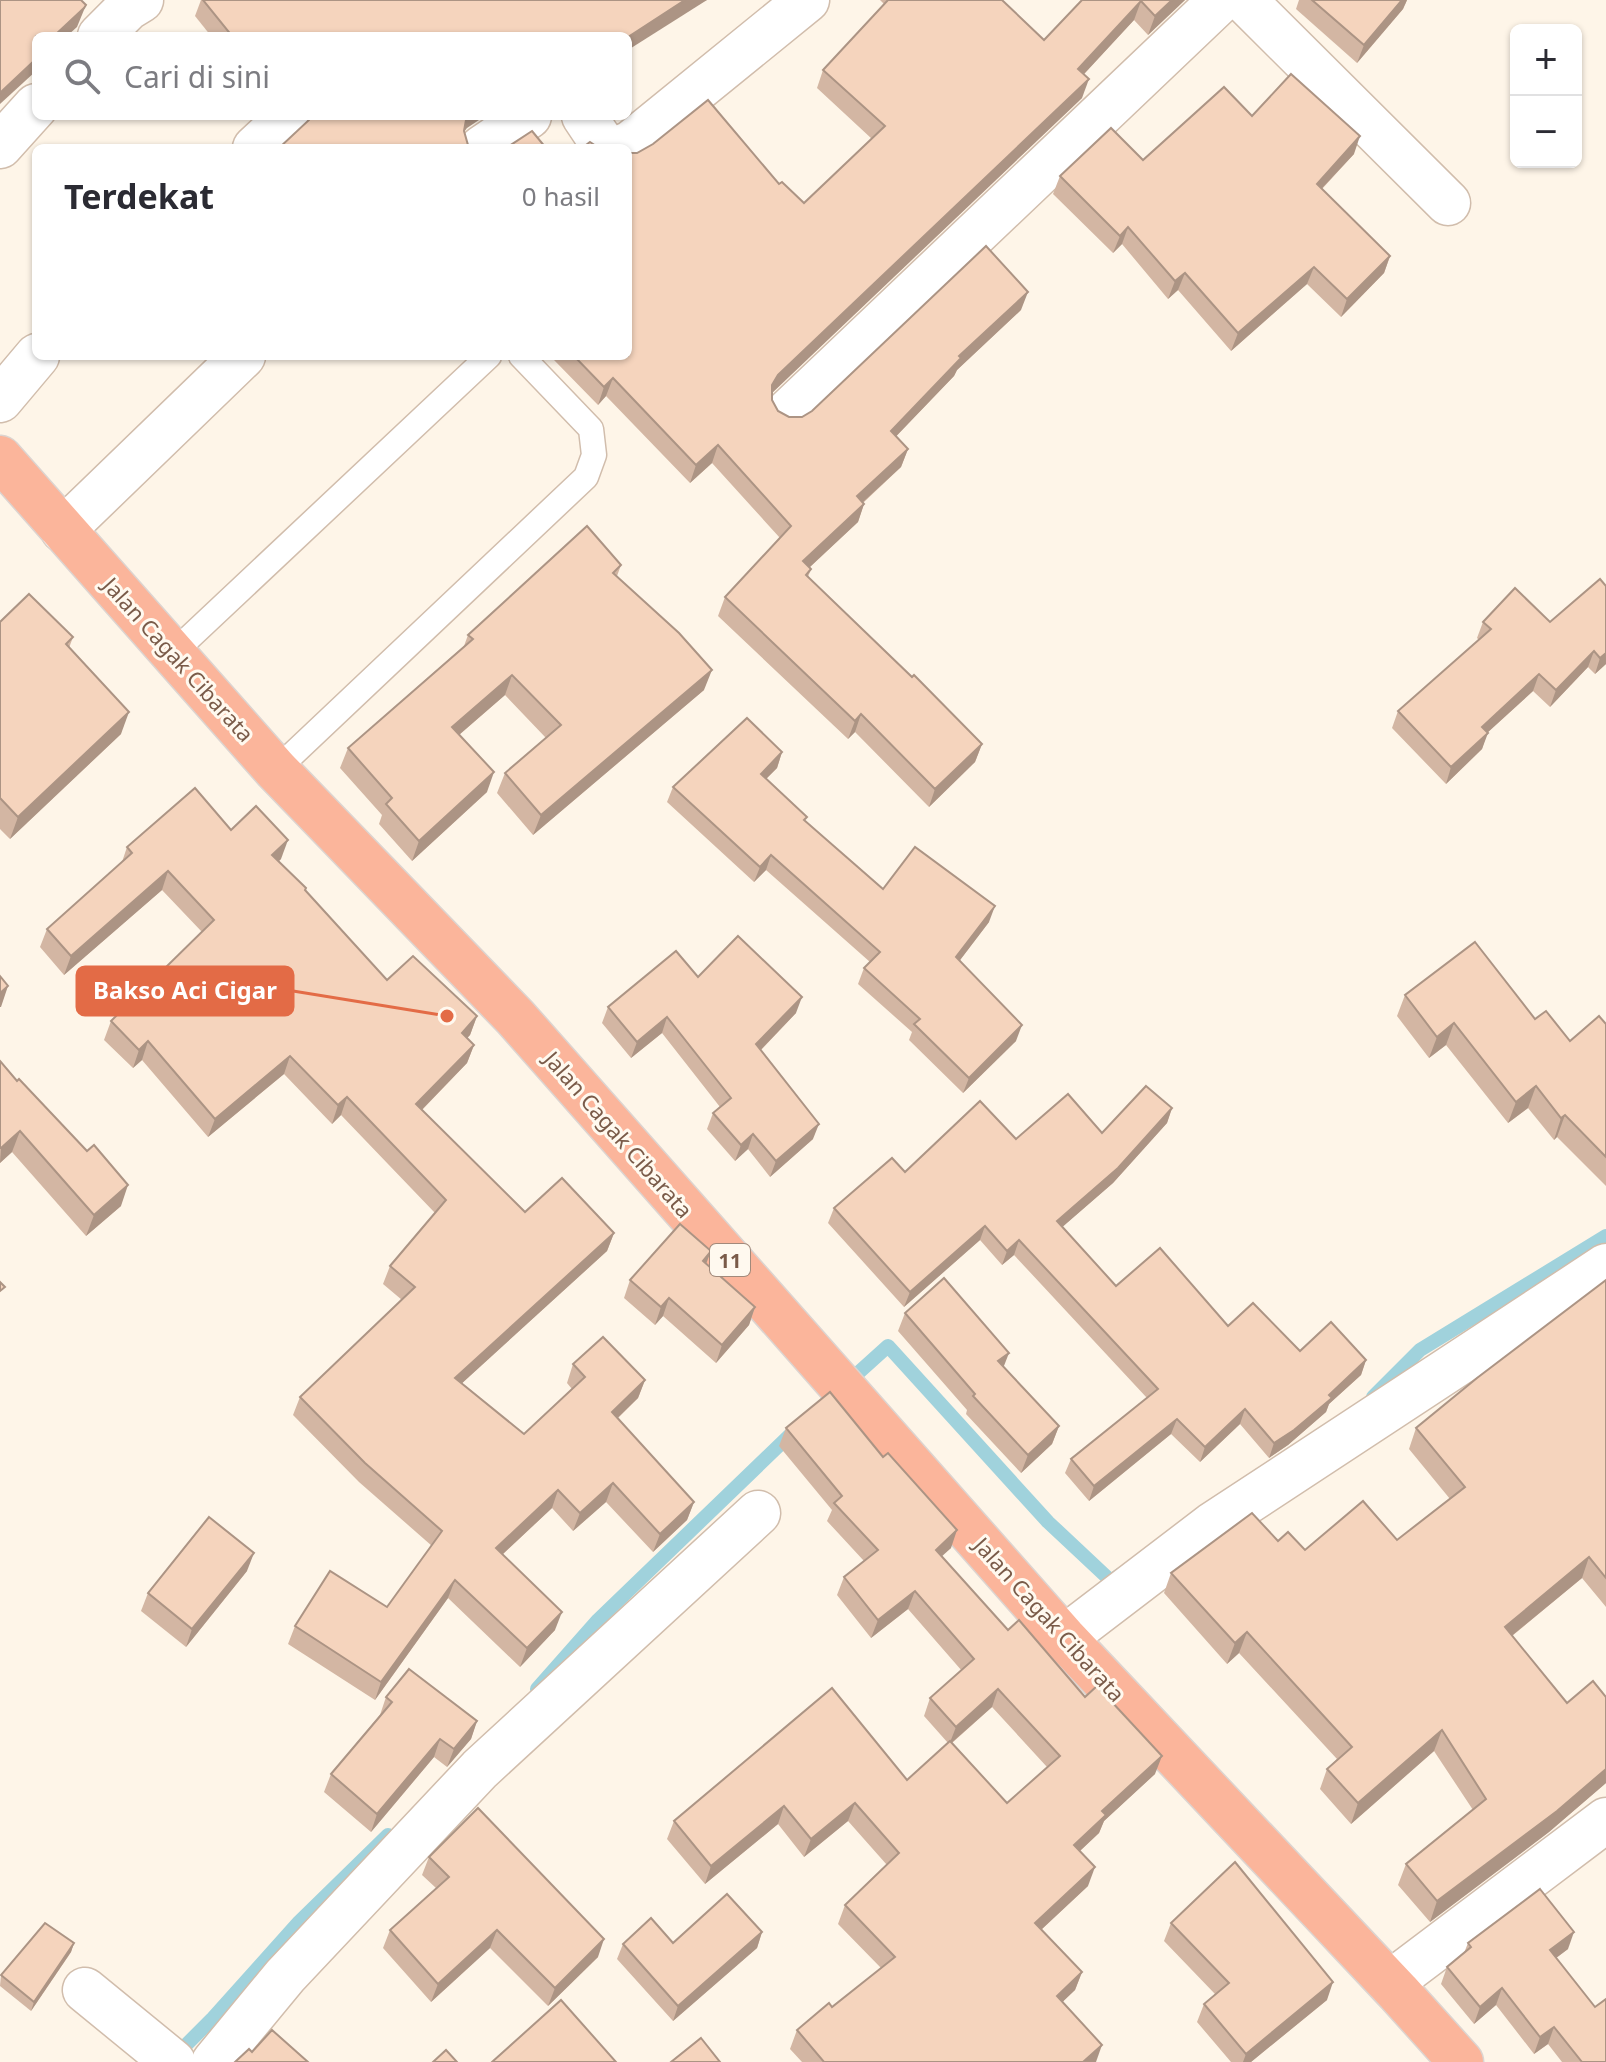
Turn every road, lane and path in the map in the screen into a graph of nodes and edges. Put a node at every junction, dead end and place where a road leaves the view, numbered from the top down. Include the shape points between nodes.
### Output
1 (141, 0) edge
2 (807, 0) edge
3 (1221, 0) edge
4 (1244, 0) edge
5 (104, 32) edge
6 (32, 110) edge
7 (523, 120) edge
8 (587, 120) edge
9 (488, 144) edge
10 (603, 144) edge
11 (629, 144) edge
12 (0, 146) edge
13 (1448, 203) dead end
14 (34, 360) edge
15 (239, 360) edge
16 (485, 360) edge
17 (525, 360) edge
18 (0, 400) edge
19 (789, 411) dead end
20 (0, 458) edge
21 (63, 530) junction
22 (173, 653) junction
23 (276, 770) junction
24 (1606, 1266) edge
25 (758, 1513) dead end
26 (1064, 1638) junction
27 (1606, 1820) edge
28 (1390, 1983) junction
29 (85, 1990) dead end
30 (173, 2062) edge
31 (214, 2062) edge
32 (1461, 2062) edge

1 - 5 street
2 - 11 street
3 - 19 street
4 - 13 street
6 - 12 street
7 - 9 street
8 - 10 street
14 - 18 street
15 - 21 street
16 - 22 lane
17 - 23 lane via 591,429 594,455 586,477
20 - 21 highway, Jalan Cagak Cibarata / 11
21 - 22 highway, Jalan Cagak Cibarata / 11
22 - 23 highway, Jalan Cagak Cibarata / 11
23 - 26 highway, Jalan Cagak Cibarata / 11 via 515,1017
24 - 26 street via 1212,1525
25 - 31 street via 480,1769 285,1976
26 - 28 highway, Jalan Cagak Cibarata / 11
27 - 28 street
28 - 32 highway, Jalan Cagak Cibarata / 11
29 - 30 street

